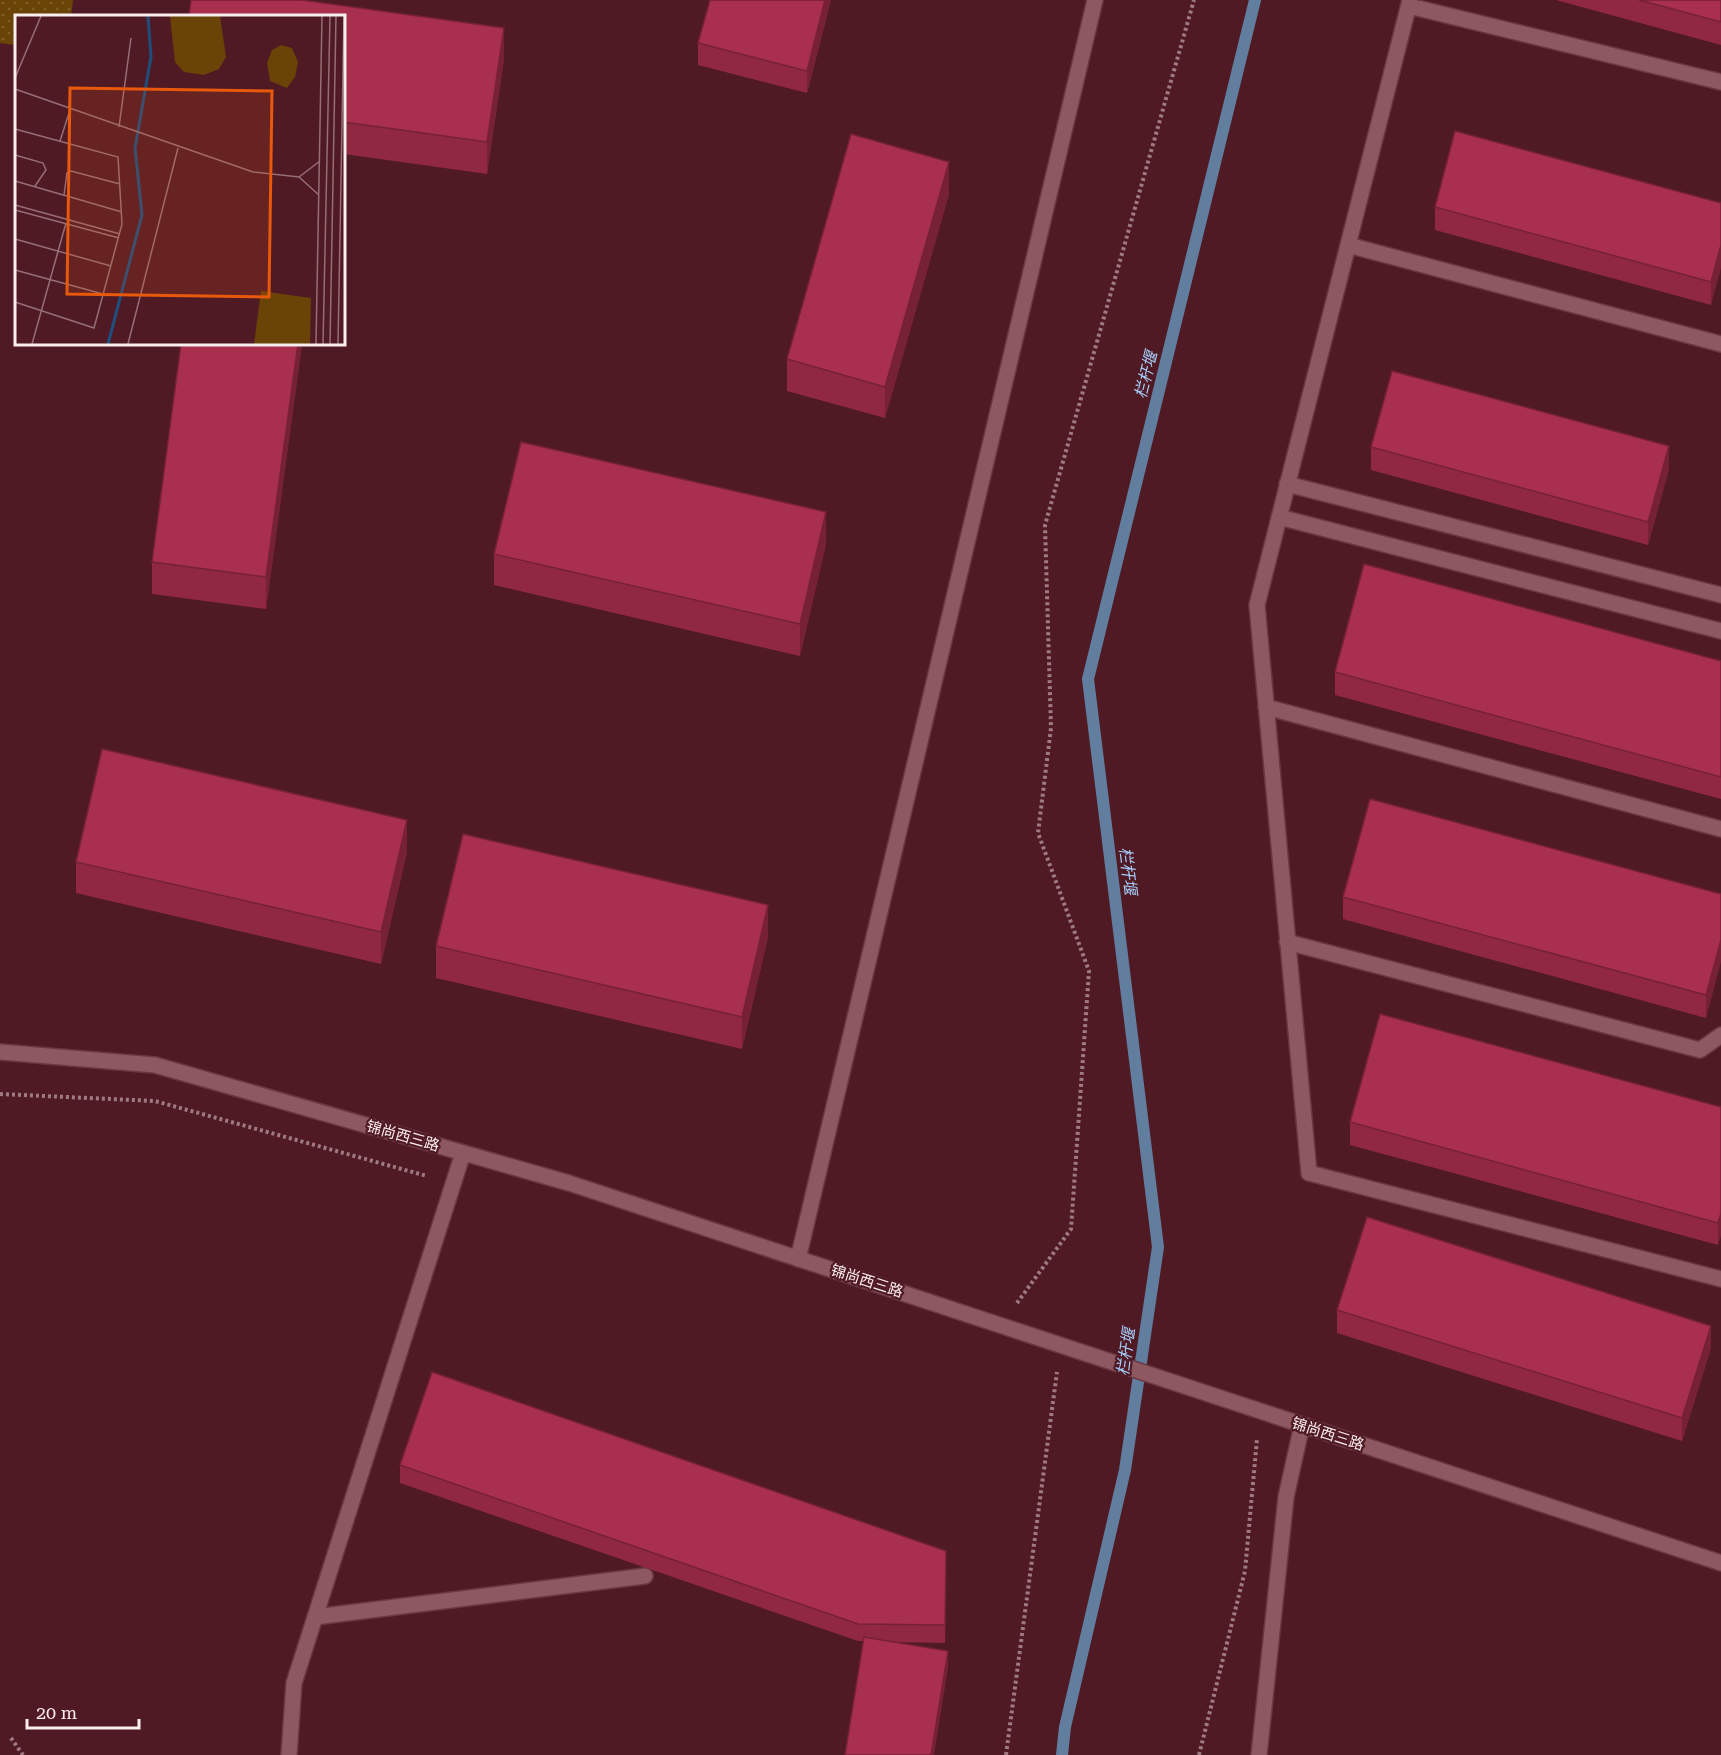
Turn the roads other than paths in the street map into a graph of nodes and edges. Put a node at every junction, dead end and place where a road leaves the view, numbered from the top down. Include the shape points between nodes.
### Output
1 (1095, 0) edge
2 (1409, 3) edge
3 (1721, 82) edge
4 (1348, 245) junction
5 (1721, 344) edge
6 (1287, 484) junction
7 (1279, 517) junction
8 (1721, 595) edge
9 (1721, 631) edge
10 (1266, 707) junction
11 (1721, 829) edge
12 (1287, 942) junction
13 (1721, 1035) edge
14 (0, 1052) edge
15 (463, 1153) junction
16 (798, 1259) junction
17 (1721, 1279) edge
18 (1302, 1425) junction
19 (1721, 1563) edge
20 (645, 1576) edge
21 (315, 1617) junction
22 (289, 1755) edge
23 (1259, 1755) edge

1 - 16 street
2 - 3 street
2 - 4 street
4 - 5 street
4 - 6 street
6 - 7 street
6 - 8 street
7 - 9 street
7 - 10 street via 1257,605
10 - 11 street
10 - 12 street
12 - 13 street via 1700,1050
12 - 17 street via 1309,1173
14 - 15 street, 锦尚西三路 via 155,1065
15 - 16 street, 锦尚西三路 via 569,1183
15 - 21 street
16 - 18 street, 锦尚西三路
18 - 19 street, 锦尚西三路
18 - 23 street via 1286,1497
20 - 21 street
21 - 22 street via 294,1683

